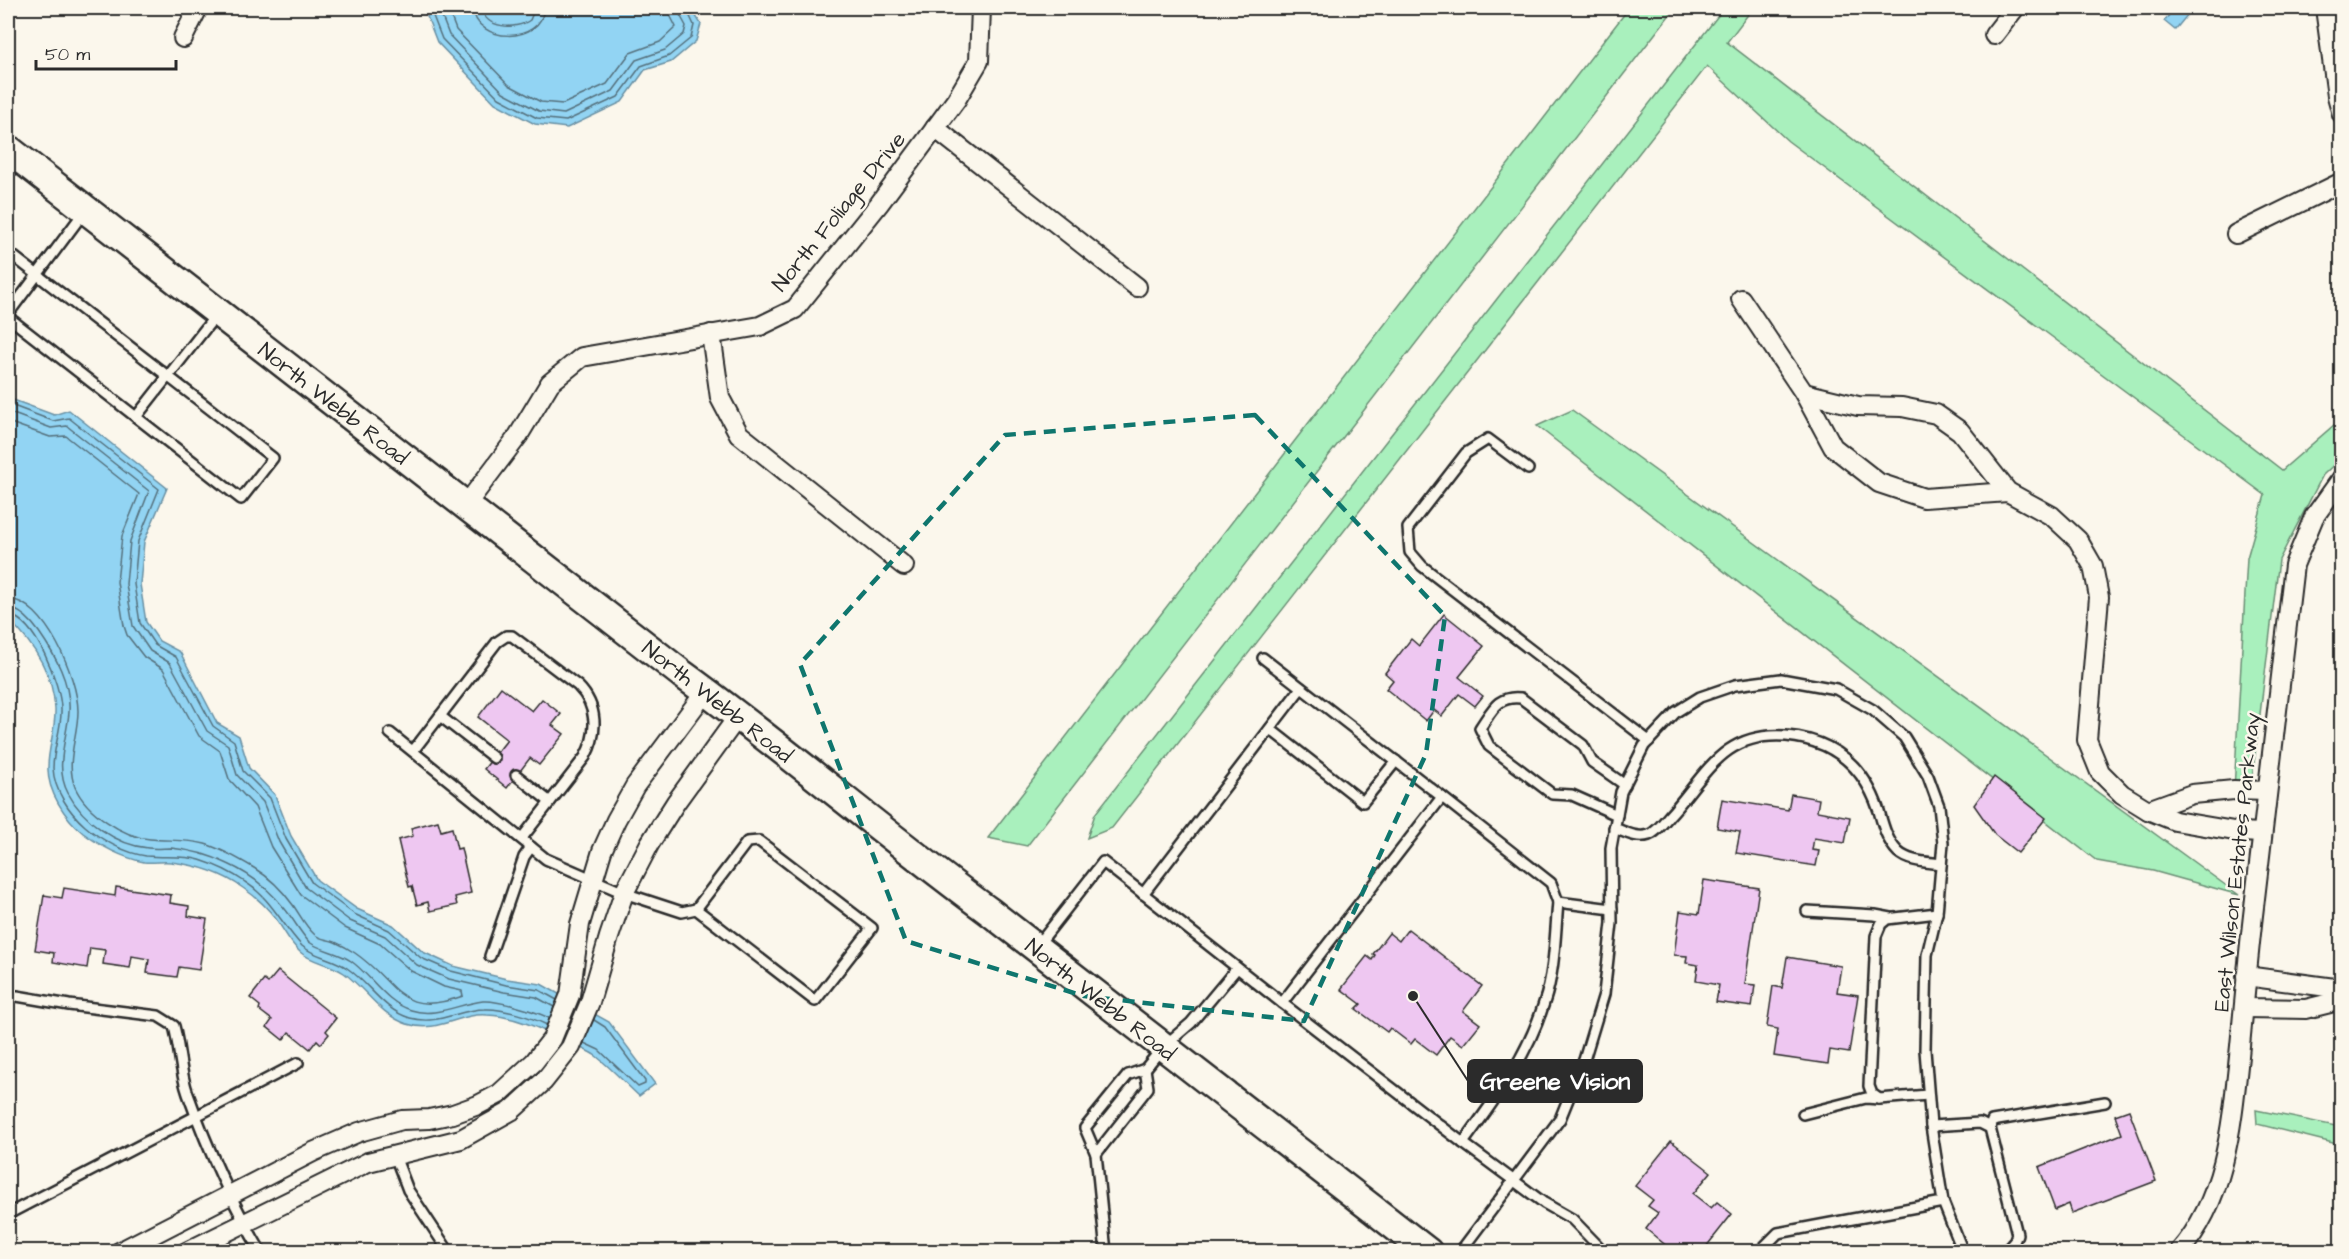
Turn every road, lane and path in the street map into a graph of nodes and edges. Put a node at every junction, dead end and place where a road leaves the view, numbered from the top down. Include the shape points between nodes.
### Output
1 (198, 8) edge
2 (981, 8) edge
3 (2015, 8) edge
4 (2325, 8) edge
5 (1994, 35) dead end
6 (183, 38) dead end
7 (2342, 114) edge
8 (935, 128) junction
9 (8, 149) edge
10 (2342, 182) edge
11 (85, 210) junction
12 (2236, 234) dead end
13 (8, 252) edge
14 (36, 275) junction
15 (1137, 287) dead end
16 (1741, 298) dead end
17 (218, 313) junction
18 (8, 316) edge
19 (711, 334) junction
20 (167, 377) junction
21 (1804, 393) junction
22 (136, 417) junction
23 (1528, 470) dead end
24 (2342, 478) edge
25 (2008, 492) junction
26 (466, 505) junction
27 (904, 566) dead end
28 (1263, 658) dead end
29 (1302, 688) junction
30 (706, 691) junction
31 (739, 715) junction
32 (440, 716) junction
33 (1270, 729) junction
34 (390, 733) dead end
35 (1649, 741) junction
36 (412, 751) junction
37 (494, 758) dead end
38 (1396, 761) junction
39 (516, 775) dead end
40 (1625, 785) junction
41 (2267, 792) junction
42 (1442, 797) junction
43 (550, 802) junction
44 (2148, 810) junction
45 (1617, 815) junction
46 (1614, 828) junction
47 (2262, 833) junction
48 (522, 838) junction
49 (531, 847) junction
50 (1941, 864) junction
51 (592, 880) junction
52 (624, 892) junction
53 (1143, 894) junction
54 (1558, 902) junction
55 (696, 909) junction
56 (1612, 909) junction
57 (1807, 911) dead end
58 (1937, 913) junction
59 (1891, 918) junction
60 (1036, 947) junction
61 (490, 956) dead end
62 (1237, 968) junction
63 (2246, 976) junction
64 (2342, 989) edge
65 (8, 997) edge
66 (2342, 1000) edge
67 (1282, 1003) junction
68 (2244, 1008) junction
69 (1163, 1047) junction
70 (298, 1063) dead end
71 (1146, 1070) junction
72 (1928, 1095) junction
73 (1879, 1099) junction
74 (2105, 1102) dead end
75 (1803, 1114) dead end
76 (198, 1116) junction
77 (1931, 1126) junction
78 (1990, 1128) junction
79 (1462, 1143) junction
80 (1096, 1154) junction
81 (395, 1156) junction
82 (1514, 1180) junction
83 (231, 1196) junction
84 (1943, 1202) junction
85 (8, 1214) edge
86 (244, 1223) junction
87 (446, 1250) edge
88 (119, 1251) edge
89 (186, 1251) edge
90 (261, 1251) edge
91 (1107, 1251) edge
92 (1428, 1251) edge
93 (1460, 1251) edge
94 (1604, 1251) edge
95 (1759, 1251) edge
96 (1962, 1251) edge
97 (2005, 1251) edge
98 (2179, 1251) edge

1 - 6 street
2 - 8 street, North Foliage Drive via 979,61
3 - 5 street
4 - 7 street
8 - 15 street
8 - 19 street, North Foliage Drive via 795,309 760,326
9 - 11 main road, North Webb Road
10 - 12 street
11 - 14 lane
11 - 17 main road, North Webb Road
13 - 14 lane
14 - 18 lane
14 - 20 lane
16 - 21 street
17 - 20 lane
17 - 26 main road, North Webb Road
18 - 22 lane
19 - 26 street, North Foliage Drive via 582,357 550,383 518,436
19 - 27 street via 720,398 739,434
20 - 22 lane
20 - 22 lane via 273,458 248,491 241,499
21 - 25 street via 1858,406 1902,407 1936,414 1960,431
21 - 25 street via 1833,447 1880,483 1924,498
23 - 35 lane via 1488,439 1466,453 1408,528 1410,552 1422,566
24 - 41 street, East Wilson Estates Parkway via 2314,517 2294,565
25 - 44 street via 2052,516 2078,540 2093,566 2099,597 2087,740 2100,772 2122,794
26 - 30 main road, North Webb Road
28 - 29 lane
29 - 33 lane
29 - 38 lane
30 - 31 main road, North Webb Road
30 - 51 street via 635,786
31 - 52 street via 676,802
31 - 60 main road, North Webb Road via 935,872
32 - 36 lane
32 - 37 lane
32 - 43 lane via 497,642 506,636 512,636 578,686 588,695 594,712 592,745
33 - 38 lane via 1363,802
33 - 53 lane
34 - 36 lane
35 - 40 lane
35 - 50 lane via 1676,712 1700,697 1735,685 1781,679 1836,689 1873,710 1904,738 1928,776 1939,806
36 - 48 lane
38 - 42 lane
39 - 43 lane
40 - 45 lane
40 - 45 lane via 1592,762 1583,745 1521,698 1500,701 1480,728 1489,746 1552,794 1572,795
41 - 44 street via 2192,794
41 - 47 street, East Wilson Estates Parkway
42 - 54 lane via 1551,883
42 - 67 lane
43 - 48 lane
44 - 47 street via 2175,821
45 - 46 lane
46 - 50 lane via 1636,836 1656,831 1721,754 1755,738 1787,736 1808,740 1844,756 1870,789 1884,831 1898,852 1910,859
46 - 56 lane
47 - 63 street, East Wilson Estates Parkway
48 - 49 lane
49 - 51 lane via 546,860
49 - 61 lane via 524,857
50 - 58 lane
51 - 52 lane
51 - 83 street via 580,924 570,995 552,1039 499,1094 453,1114 402,1120 359,1132
52 - 55 lane via 682,912
52 - 81 street via 590,1002 571,1047 544,1081 511,1111 461,1139
53 - 60 lane via 1103,862
53 - 62 lane
54 - 56 lane
54 - 79 lane via 1552,965 1541,1012 1506,1086
55 - 55 lane via 747,842 759,841 872,928 815,1001
56 - 82 lane via 1604,994 1584,1060 1560,1119
57 - 59 lane
58 - 59 lane
58 - 72 lane via 1927,955
59 - 73 lane via 1881,924 1876,936 1869,1086
60 - 69 main road, North Webb Road
62 - 67 lane
62 - 69 lane via 1191,1023
63 - 64 street
63 - 68 street, East Wilson Estates Parkway
65 - 76 lane via 158,1016 174,1026 180,1066
66 - 68 street via 2306,1009
67 - 79 lane
68 - 98 street, East Wilson Estates Parkway via 2224,1161 2208,1208
69 - 71 lane
69 - 92 main road, North Webb Road
70 - 76 lane
71 - 80 lane via 1148,1088
71 - 80 lane via 1128,1075 1085,1128
72 - 73 lane
72 - 77 lane
73 - 75 lane via 1866,1098
74 - 78 lane via 1992,1121
76 - 83 lane
76 - 85 lane
77 - 78 lane via 1980,1123
77 - 84 lane
78 - 97 lane via 2017,1234
79 - 82 lane
80 - 91 lane
81 - 86 street via 368,1162
81 - 87 lane via 408,1190
82 - 93 lane
82 - 94 lane via 1572,1219
83 - 86 lane
83 - 88 street
84 - 95 lane via 1778,1233
84 - 96 lane
86 - 89 street
86 - 90 lane

